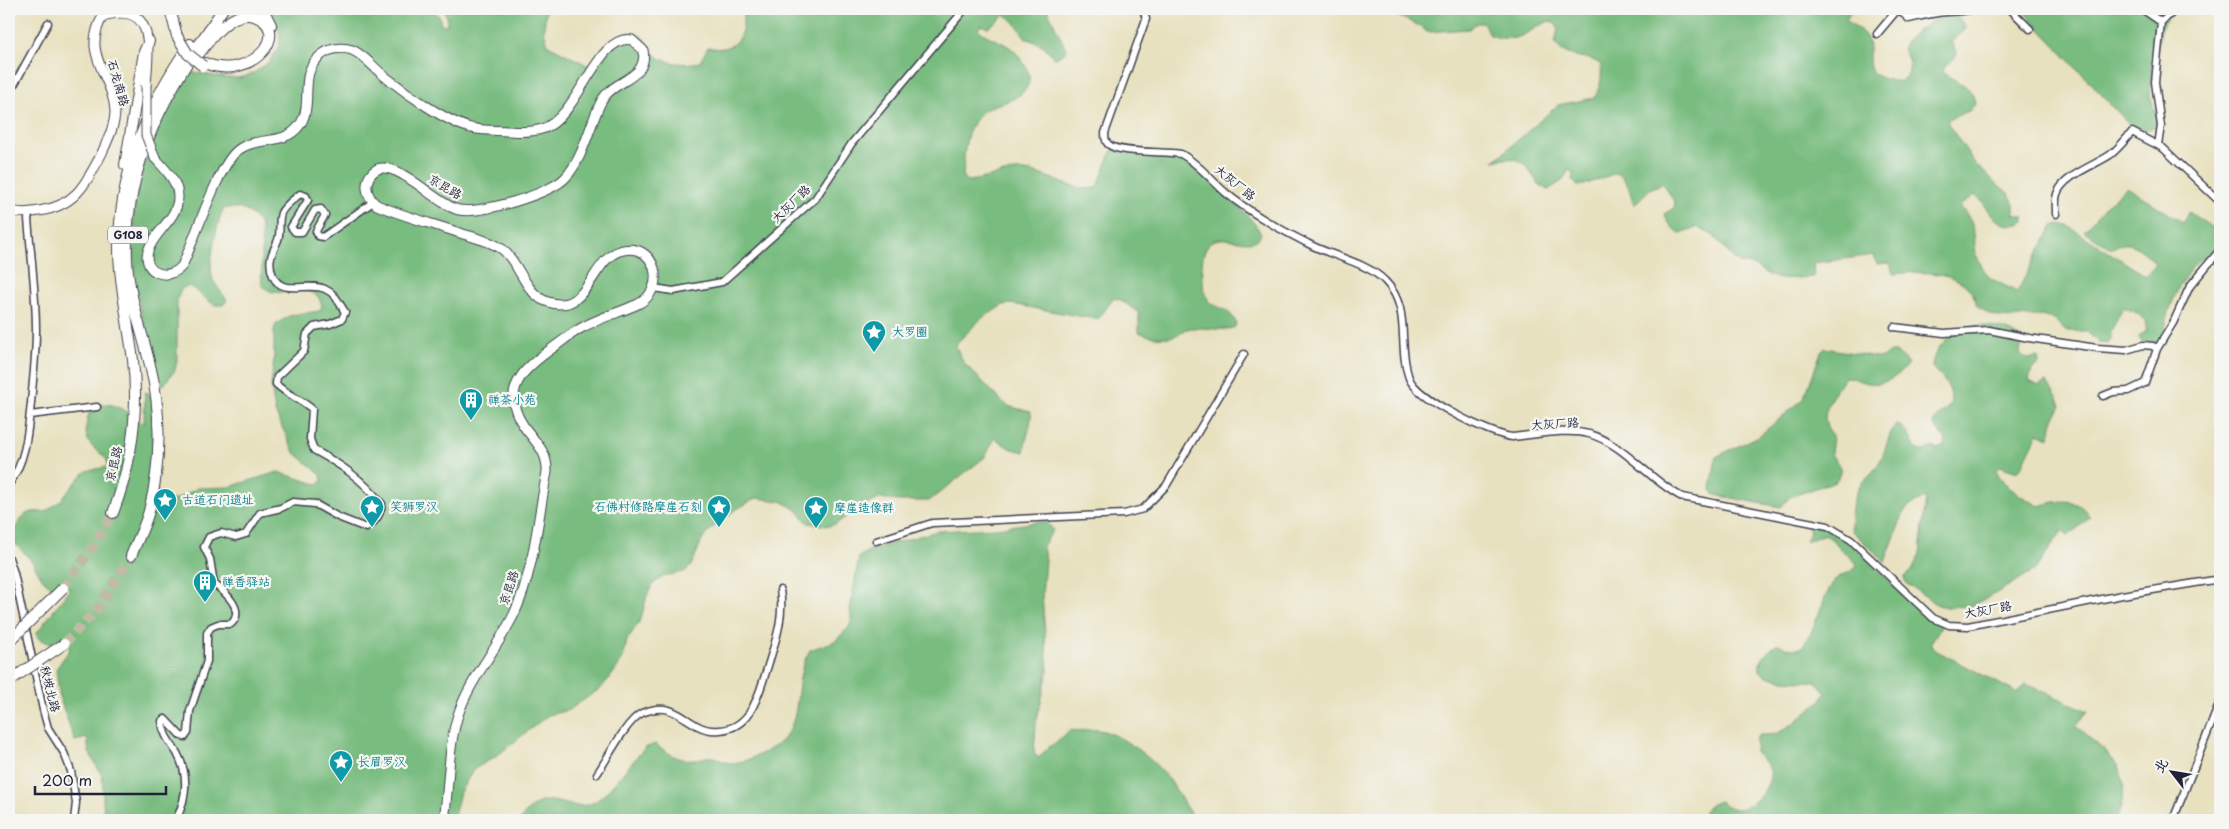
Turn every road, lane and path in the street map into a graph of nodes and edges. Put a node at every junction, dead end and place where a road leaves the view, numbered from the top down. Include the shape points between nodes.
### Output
1 (172, 9) edge
2 (214, 9) edge
3 (222, 9) edge
4 (263, 9) edge
5 (965, 9) edge
6 (1143, 9) edge
7 (1974, 9) edge
8 (2010, 9) edge
9 (2142, 9) edge
10 (2178, 9) edge
11 (105, 11) edge
12 (134, 11) edge
13 (2161, 22) junction
14 (48, 23) dead end
15 (2030, 30) dead end
16 (1877, 34) dead end
17 (149, 41) junction
18 (204, 64) junction
19 (170, 90) junction
20 (9, 94) edge
21 (2158, 145) junction
22 (373, 202) junction
23 (2220, 202) edge
24 (9, 205) edge
25 (9, 210) edge
26 (30, 212) junction
27 (2056, 214) dead end
28 (120, 238) junction
29 (2220, 250) edge
30 (654, 288) junction
31 (1894, 327) dead end
32 (2157, 349) junction
33 (1244, 354) dead end
34 (2103, 396) dead end
35 (97, 407) dead end
36 (30, 416) junction
37 (9, 484) edge
38 (113, 513) tunnel mouth
39 (876, 541) dead end
40 (131, 556) tunnel mouth
41 (9, 558) edge
42 (2220, 578) edge
43 (63, 588) tunnel mouth
44 (780, 590) dead end
45 (9, 642) edge
46 (64, 644) tunnel mouth
47 (9, 681) edge
48 (2220, 702) edge
49 (597, 774) dead end
50 (74, 820) edge
51 (176, 820) edge
52 (444, 820) edge
53 (2173, 820) edge

1 - 18 highway, bridge via 188,54
2 - 28 highway, 京昆路 / G108 via 178,60 149,115 128,178
3 - 19 highway, G108
4 - 18 highway via 274,36 272,46 261,60 232,71 219,71
5 - 30 street, 大灰厂路 via 852,143 815,199 803,210 722,282 673,291
6 - 42 street, 大灰厂路 via 1146,19 1107,125 1109,146 1181,154 1242,205 1308,244 1383,278 1392,288 1402,311 1406,367 1412,386 1458,415 1512,438 1591,434 1682,497 1828,526 1851,540 1933,618 1949,625 1968,626
7 - 16 street via 1909,19 1898,10
8 - 15 street
9 - 13 street
10 - 13 street
11 - 12 main road, 石龙南路
11 - 26 main road, 石龙南路 via 94,33 94,42 115,112 111,130 81,190 68,202 51,210
12 - 17 main road, 石龙南路 via 144,21
13 - 21 street via 2155,82 2161,126
14 - 20 street
17 - 22 main road, 京昆路, bridge via 146,135 155,158 173,180 178,196 174,213 152,244 148,258 155,272 170,275 182,266 221,173 232,155 248,144 289,135 301,124 306,111 309,72 324,53 342,48 354,51 395,84 461,125 524,132 543,129 558,120 614,44 632,40 643,50 642,67 604,95 574,167 552,189 490,207 459,210 400,173 383,167 368,180 367,191
17 - 28 highway via 139,79 119,205 117,228
18 - 19 highway via 226,68 251,62 265,52 270,38 267,26 252,16 234,18
19 - 40 highway, G108 via 142,153 129,208 127,262 154,385 158,426 157,464 149,512
21 - 23 street
21 - 27 street via 2132,132 2112,153 2076,173 2061,186
22 - 30 main road via 496,246 512,260 536,295 548,302 564,304 573,301 587,288 606,260 624,249 637,250 648,257 654,268
22 - 51 street via 323,237 318,236 316,230 325,215 321,209 315,210 302,232 291,227 308,200 300,194 281,213 279,238 270,254 271,268 279,285 324,288 335,296 345,312 342,319 314,327 308,334 304,351 277,377 276,384 312,408 310,439 314,450 348,468 367,485 382,504 381,513 366,528 315,504 292,502 260,513 246,534 236,537 220,533 209,537 204,548 210,560 214,584 228,594 237,612 232,624 211,626 207,632 207,661 190,711 188,733 181,736 165,719 162,721 163,733 182,765 186,795
24 - 26 main road, 石龙南路
25 - 26 main road, 石龙南路
26 - 36 street via 36,331
28 - 38 highway, 京昆路 / G108 via 120,268 136,398 131,450
29 - 32 street via 2190,286 2174,323
30 - 52 main road, 京昆路 via 645,300 574,332 537,359 517,381 514,394 517,415 542,448 547,472 520,600 458,715
31 - 32 street via 1944,333 1989,330 2097,348 2126,350 2143,345
32 - 34 street via 2145,383 2128,391
33 - 39 street via 1166,486 1143,509 1124,514 932,523
35 - 36 street
36 - 37 street via 24,450
41 - 50 street, 秋坡北路 via 42,710 71,771 76,802
43 - 45 highway, bridge
44 - 49 street via 780,629 756,702 742,723 729,730 716,730 700,727 669,709 656,708 632,721
46 - 47 highway, bridge
48 - 53 street

